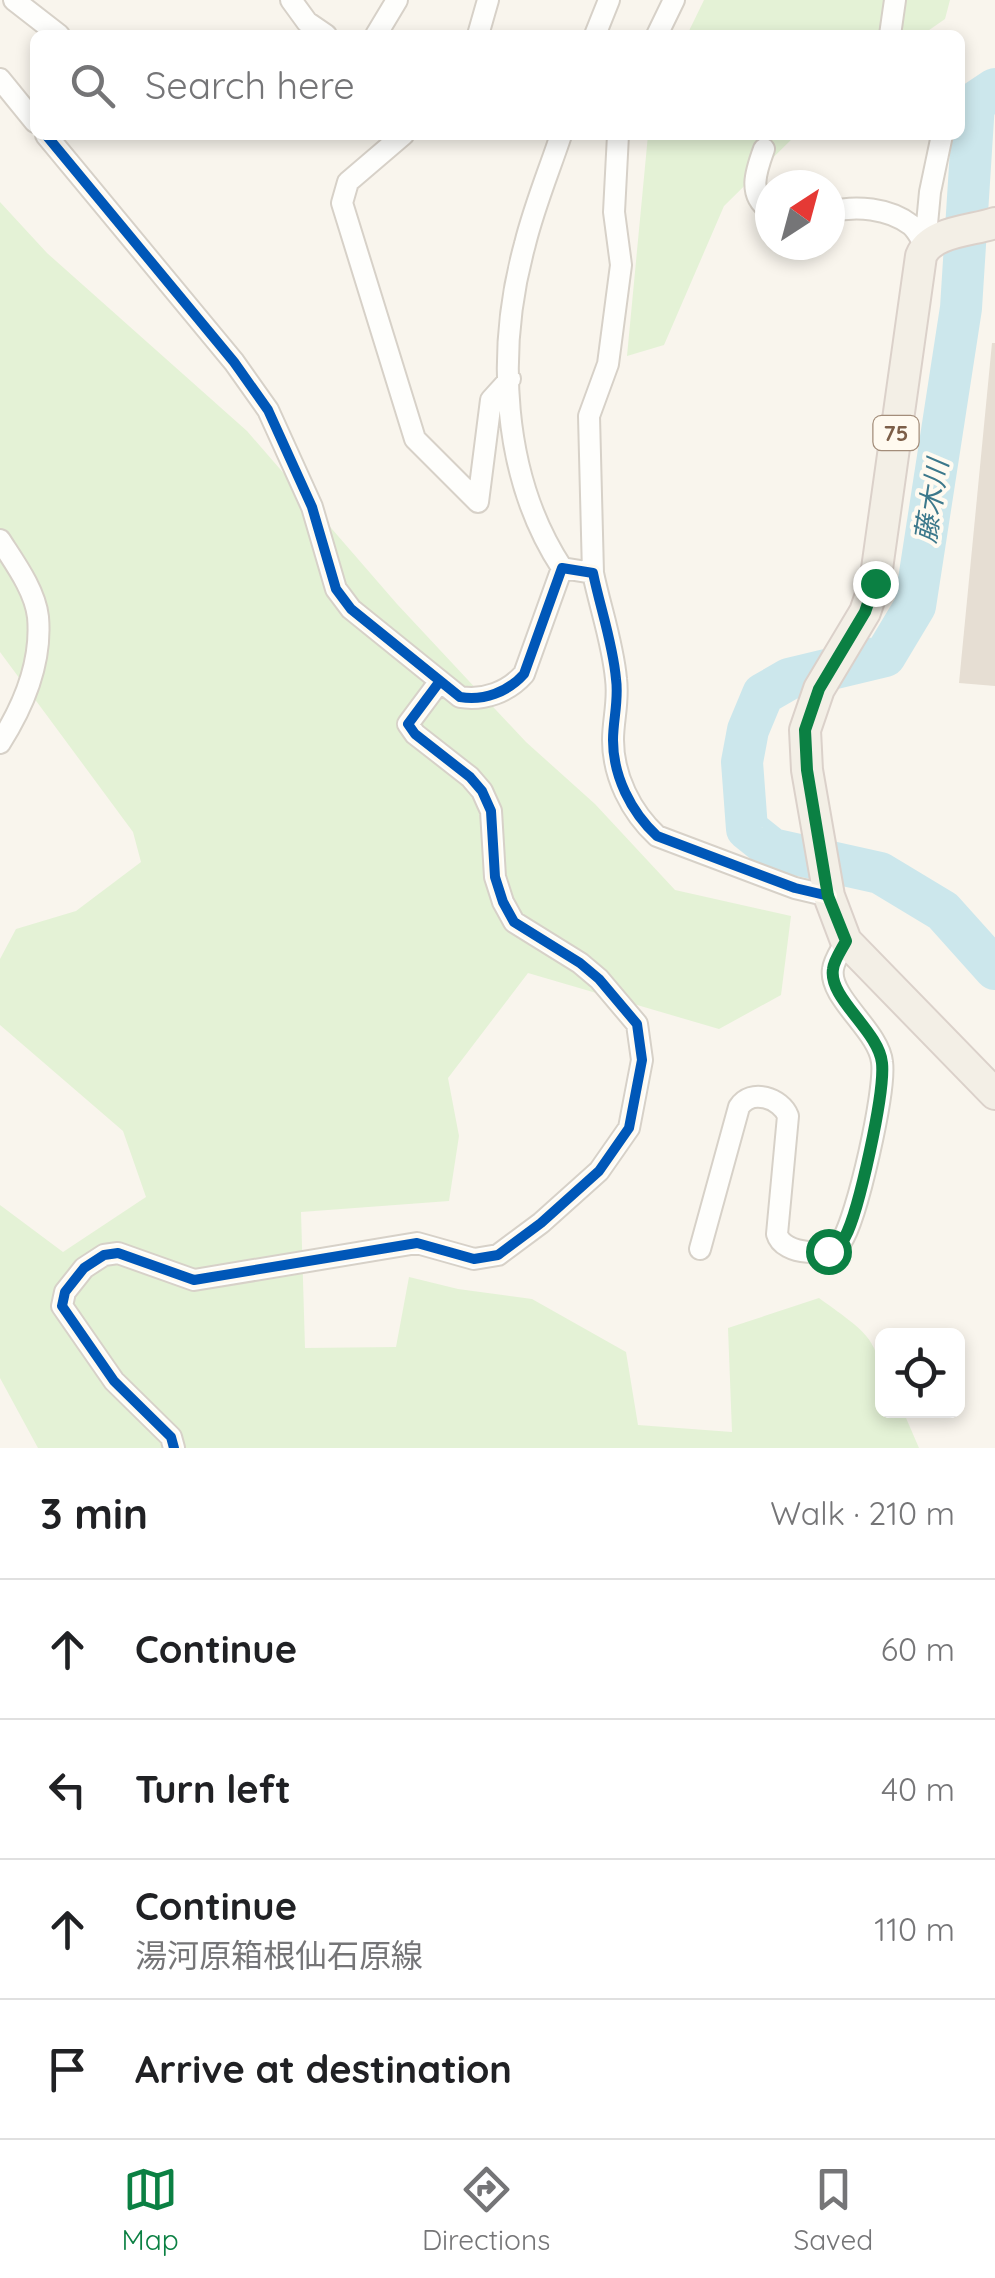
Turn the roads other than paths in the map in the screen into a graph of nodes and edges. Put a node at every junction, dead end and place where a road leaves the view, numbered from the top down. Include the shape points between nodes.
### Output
1 (14, 0) edge
2 (291, 0) edge
3 (397, 0) edge
4 (488, 0) edge
5 (609, 0) edge
6 (674, 0) edge
7 (895, 0) edge
8 (52, 30) edge
9 (317, 30) edge
10 (379, 30) edge
11 (479, 30) edge
12 (597, 30) edge
13 (659, 30) edge
14 (891, 30) edge
15 (0, 79) edge
16 (30, 116) edge
17 (50, 140) edge
18 (397, 140) edge
19 (559, 140) edge
20 (618, 140) edge
21 (941, 140) edge
22 (764, 149) dead end
23 (756, 170) edge
24 (845, 208) edge
25 (993, 224) edge
26 (931, 242) junction
27 (510, 380) junction
28 (0, 540) edge
29 (562, 568) junction
30 (592, 573) junction
31 (440, 681) junction
32 (0, 743) edge
33 (827, 886) junction
34 (846, 941) junction
35 (995, 1094) edge
36 (700, 1250) dead end
37 (174, 1448) edge

1 - 8 street
2 - 9 street
3 - 10 street
4 - 11 street
5 - 12 street
6 - 13 street
7 - 14 street
15 - 16 street
17 - 31 street via 268,410 312,507 336,589 350,609
18 - 27 street via 348,182 342,203 415,439 478,502 491,400
19 - 27 street via 517,276
20 - 30 street via 614,212 621,266 608,364 589,416
21 - 26 street via 930,192
22 - 23 street
24 - 26 street via 891,216
25 - 26 main road
26 - 33 main road, 75 via 921,256 875,583 805,730
27 - 29 street via 510,430 521,483
28 - 32 street via 38,616 34,665 19,714
29 - 30 street
29 - 31 street via 524,674 514,685 472,699
30 - 33 street via 616,676 617,770 643,823 658,836 795,888
31 - 37 street via 408,724 482,791 491,811 502,902 514,922 600,979 637,1024 642,1060 629,1128 599,1171 498,1255 474,1259 417,1243 194,1280 118,1253 84,1268 62,1306 114,1381
33 - 34 main road, 75
34 - 35 main road, 75
34 - 36 street via 832,969 835,986 882,1060 862,1186 846,1235 828,1251 780,1243 788,1116 777,1101 751,1096 739,1107

